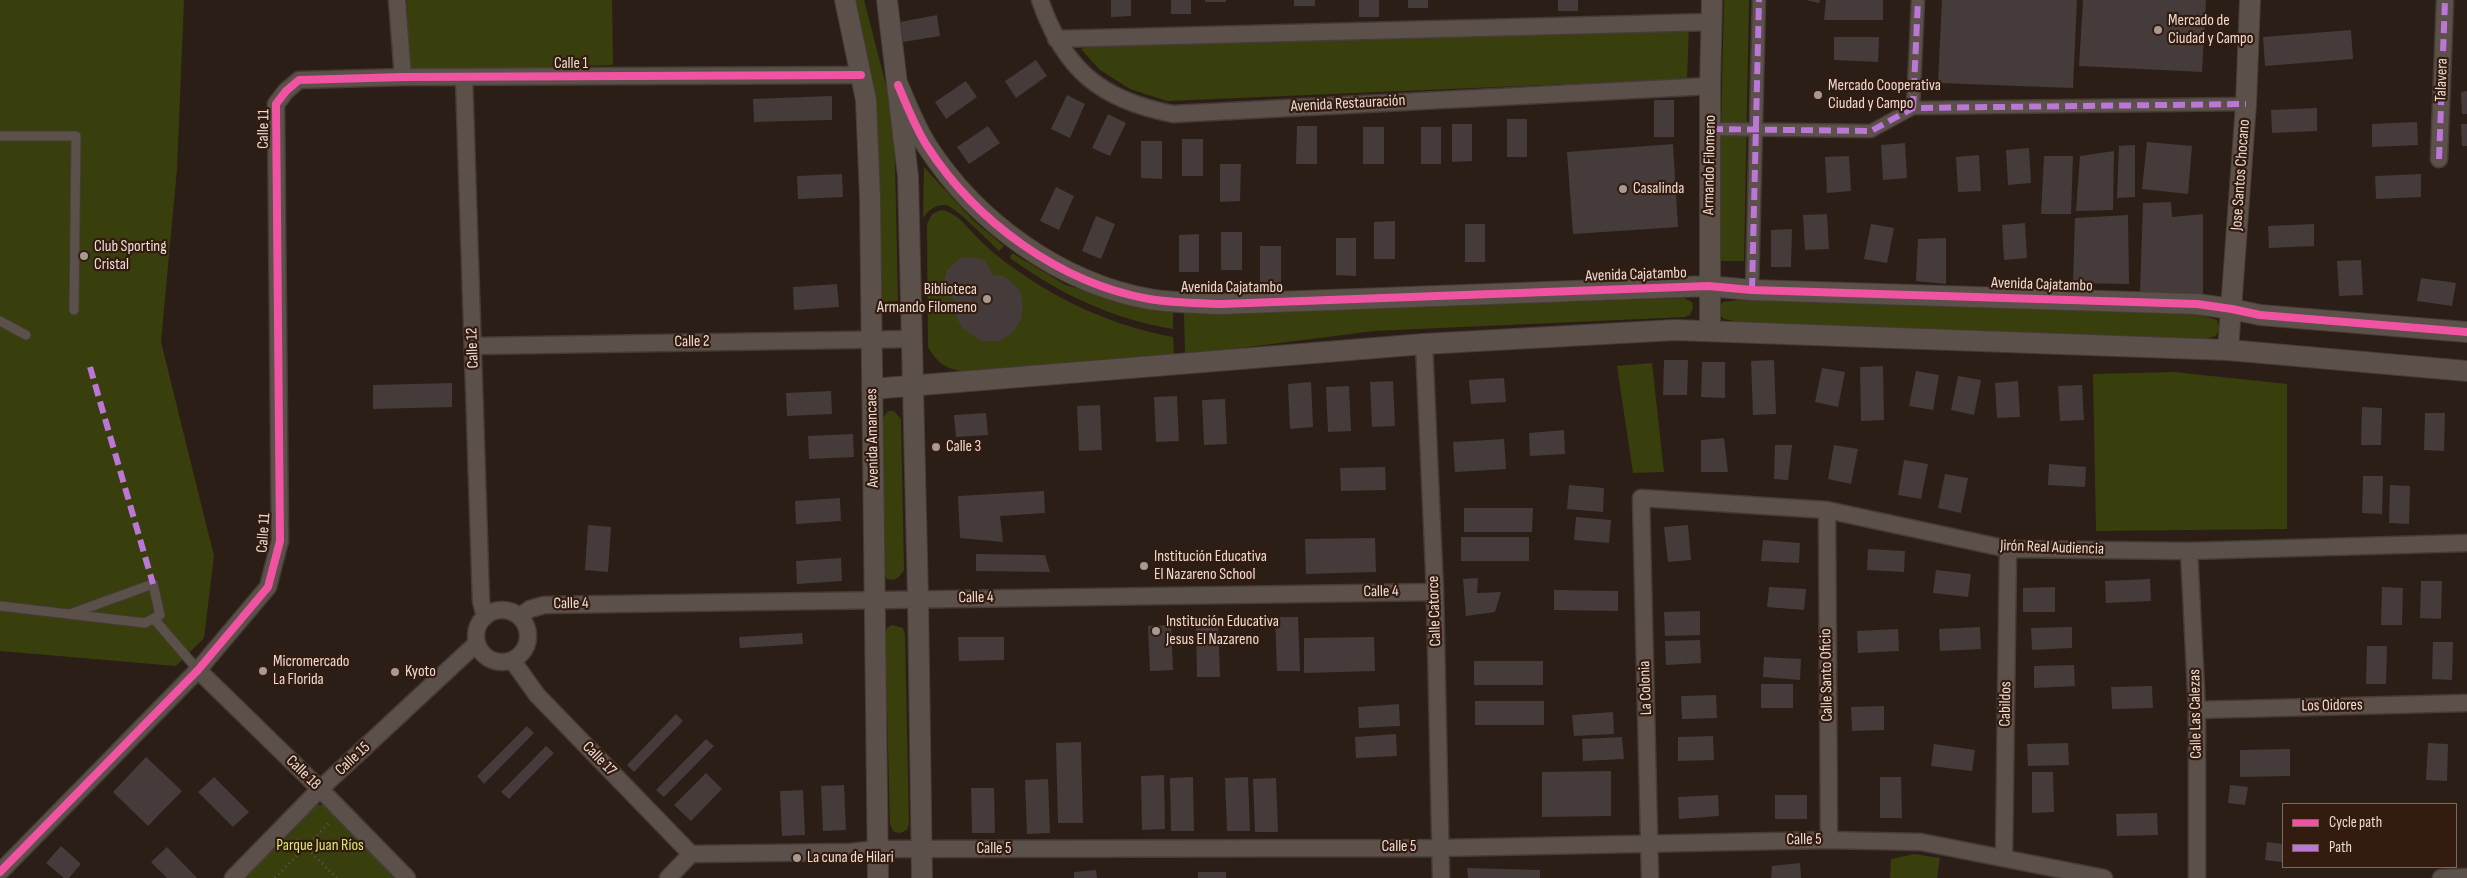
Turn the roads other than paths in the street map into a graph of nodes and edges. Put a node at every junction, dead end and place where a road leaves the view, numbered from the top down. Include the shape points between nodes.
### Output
1 (397, 0) edge
2 (845, 0) edge
3 (887, 0) edge
4 (1040, 0) edge
5 (1712, 0) edge
6 (1758, 0) edge
7 (1918, 0) edge
8 (2250, 0) edge
9 (2445, 0) edge
10 (1712, 22) junction
11 (1056, 39) junction
12 (861, 75) junction
13 (403, 77) junction
14 (464, 78) junction
15 (898, 85) junction
16 (1710, 86) junction
17 (286, 91) joint
18 (2246, 104) junction
19 (1913, 108) junction
20 (1711, 129) junction
21 (1757, 129) junction
22 (0, 136) edge
23 (2439, 159) dead end
24 (1708, 286) junction
25 (1752, 290) junction
26 (2232, 309) junction
27 (74, 310) dead end
28 (0, 321) edge
29 (1710, 330) junction
30 (2467, 332) edge
31 (26, 335) dead end
32 (872, 339) junction
33 (911, 339) junction
34 (1424, 344) junction
35 (473, 346) junction
36 (2228, 350) junction
37 (2467, 372) edge
38 (914, 386) junction
39 (872, 389) junction
40 (1641, 498) joint
41 (1827, 510) junction
42 (2467, 543) edge
43 (2008, 549) junction
44 (2189, 551) junction
45 (1435, 592) junction
46 (918, 598) junction
47 (875, 600) junction
48 (0, 606) edge
49 (70, 614) junction
50 (520, 616) junction
51 (484, 617) junction
52 (154, 619) junction
53 (477, 643) junction
54 (512, 660) junction
55 (198, 670) junction
56 (2467, 703) edge
57 (2197, 710) junction
58 (320, 789) junction
59 (1829, 840) junction
60 (1650, 843) junction
61 (1441, 848) junction
62 (878, 849) junction
63 (921, 850) junction
64 (691, 854) junction
65 (2004, 858) junction
66 (0, 872) edge
67 (2467, 877) edge
68 (232, 878) edge
69 (406, 878) edge
70 (668, 878) edge
71 (878, 878) edge
72 (922, 878) edge
73 (1441, 878) edge
74 (1650, 878) edge
75 (2104, 878) edge
76 (2197, 878) edge
77 (2441, 878) edge

1 - 13 street
2 - 12 street, Avenida Amancaes
3 - 15 street
4 - 11 street, Avenida Restauración
5 - 10 street, Armando Filomeno
6 - 21 street
7 - 19 street
8 - 18 street, Jose Santos Chocano
9 - 23 street, Talavera
10 - 11 street
10 - 16 street, Armando Filomeno
11 - 16 street, Avenida Restauración via 1086,76 1112,95 1141,107 1173,114
12 - 14 street, Calle 1
12 - 32 street, Avenida Amancaes via 868,139
13 - 14 street, Calle 1
13 - 17 street, Calle 1 via 299,80
14 - 35 street, Calle 12
15 - 24 street, Avenida Cajatambo via 926,145 947,175 977,208 1044,259 1111,289 1148,299 1221,304
15 - 33 street via 908,176
16 - 20 street, Armando Filomeno
17 - 55 street, Calle 11 via 276,104 280,541 268,587
18 - 19 street
18 - 26 street, Jose Santos Chocano
19 - 21 street via 1871,131
20 - 21 street
20 - 24 street, Armando Filomeno
21 - 25 street
22 - 27 lane via 76,136
24 - 25 street, Avenida Cajatambo
24 - 29 street, Armando Filomeno
25 - 26 street, Avenida Cajatambo via 2198,304
26 - 30 street, Avenida Cajatambo via 2260,315
26 - 36 street, Jose Santos Chocano
28 - 31 lane
29 - 34 street via 1611,332
29 - 36 street
32 - 33 street, Calle 2
32 - 35 street, Calle 2
32 - 39 street, Avenida Amancaes
33 - 38 street
34 - 38 street
34 - 45 street, Calle Catorce
35 - 51 street, Calle 12
36 - 37 street
38 - 39 street
38 - 46 street
39 - 47 street, Avenida Amancaes
40 - 41 street, Jirón Real Audiencia
40 - 60 street, La Colonia
41 - 43 street, Jirón Real Audiencia
41 - 59 street, Calle Santo Oficio
42 - 44 street, Jirón Real Audiencia
43 - 44 street, Jirón Real Audiencia
43 - 65 street, Cabildos
44 - 57 street, Calle Las Calezas
45 - 46 street, Calle 4
45 - 61 street, Calle Catorce
46 - 47 street, Calle 4
46 - 63 street
47 - 50 street, Calle 4 via 544,605
47 - 62 street, Avenida Amancaes
48 - 49 lane
49 - 52 lane via 145,623
49 - 52 lane via 153,584 160,615
50 - 51 street via 504,610
50 - 54 street via 528,631 528,641 525,649
51 - 53 street via 477,629
52 - 55 lane
53 - 54 street via 494,661
53 - 58 street, Calle 15
54 - 64 street, Calle 17 via 537,695
55 - 58 street, Calle 18
55 - 66 street, Calle 11
56 - 57 street, Los Oidores
57 - 76 street, Calle Las Calezas
58 - 68 street, Calle 15
58 - 69 street, Calle 18
59 - 60 street, Calle 5
59 - 65 street, Calle 5 via 1921,842
60 - 61 street, Calle 5
60 - 74 street, La Colonia
61 - 63 street, Calle 5
61 - 73 street, Calle Catorce
62 - 63 street, Calle 5
62 - 64 street, Calle 5
62 - 71 street, Avenida Amancaes
63 - 72 street
64 - 70 street
65 - 75 street, Calle 5
67 - 77 street

